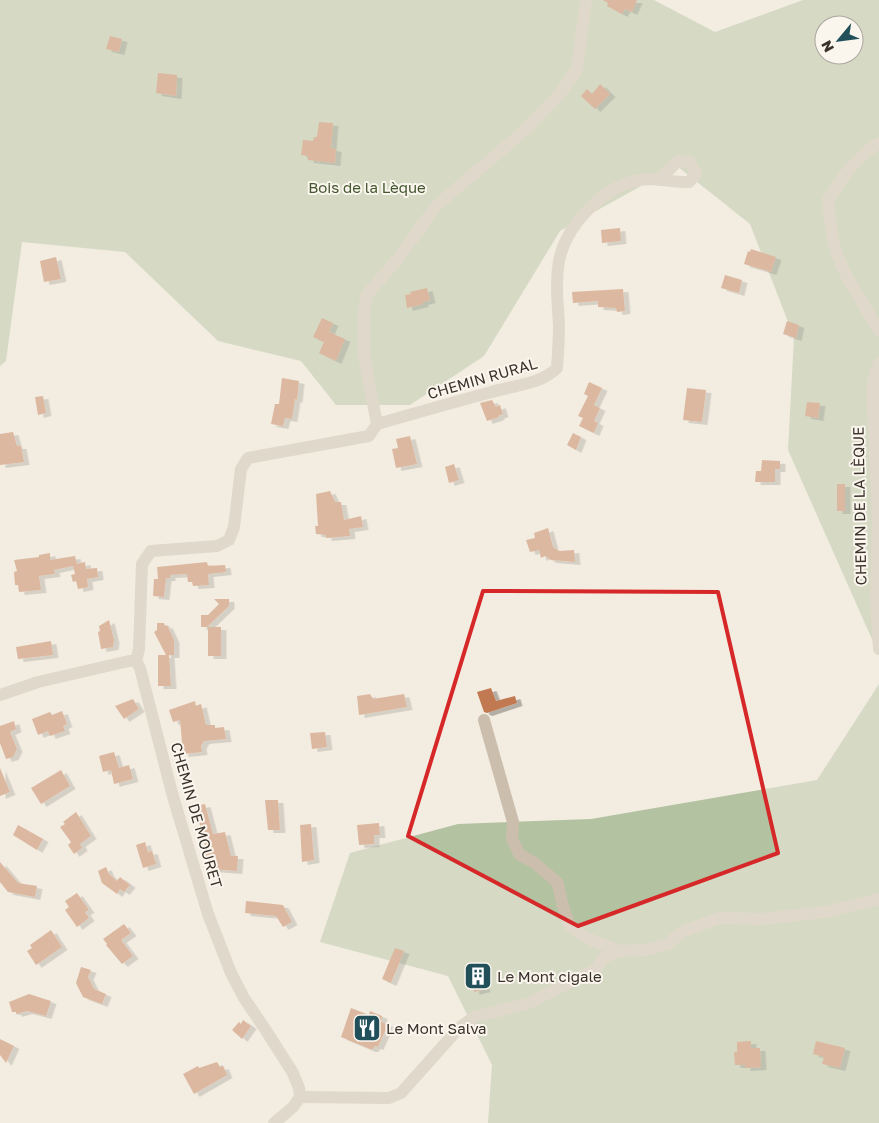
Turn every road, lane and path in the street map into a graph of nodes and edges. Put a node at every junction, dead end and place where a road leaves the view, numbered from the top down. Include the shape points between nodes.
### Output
1 (586, 0) edge
2 (879, 143) edge
3 (659, 180) dead end
4 (879, 331) edge
5 (879, 363) edge
6 (378, 424) junction
7 (879, 649) edge
8 (136, 661) junction
9 (0, 695) edge
10 (484, 720) dead end
11 (879, 899) edge
12 (619, 951) junction
13 (300, 1097) junction
14 (274, 1123) edge

1 - 6 street via 576,69 559,95 525,130 436,206 366,296 364,356
2 - 4 street via 849,169 828,200 837,254
3 - 6 street, CHEMIN RURAL via 639,180 601,198 587,210 569,236 560,259 556,285 557,368 549,376
5 - 7 street, CHEMIN DE LA LÈQUE via 873,381
6 - 8 street via 369,436 248,458 241,469 230,540 216,546 151,551 142,564
8 - 9 street via 38,682
8 - 13 street, CHEMIN DE MOURET via 208,914 231,973 293,1073
10 - 12 street via 513,822 512,838 519,854 558,883 569,925 587,938
11 - 12 street via 825,912 762,919 719,918 682,932 668,944 646,950
12 - 13 street via 604,958 596,969 527,1004 474,1017 458,1028 401,1093 389,1098
13 - 14 street

